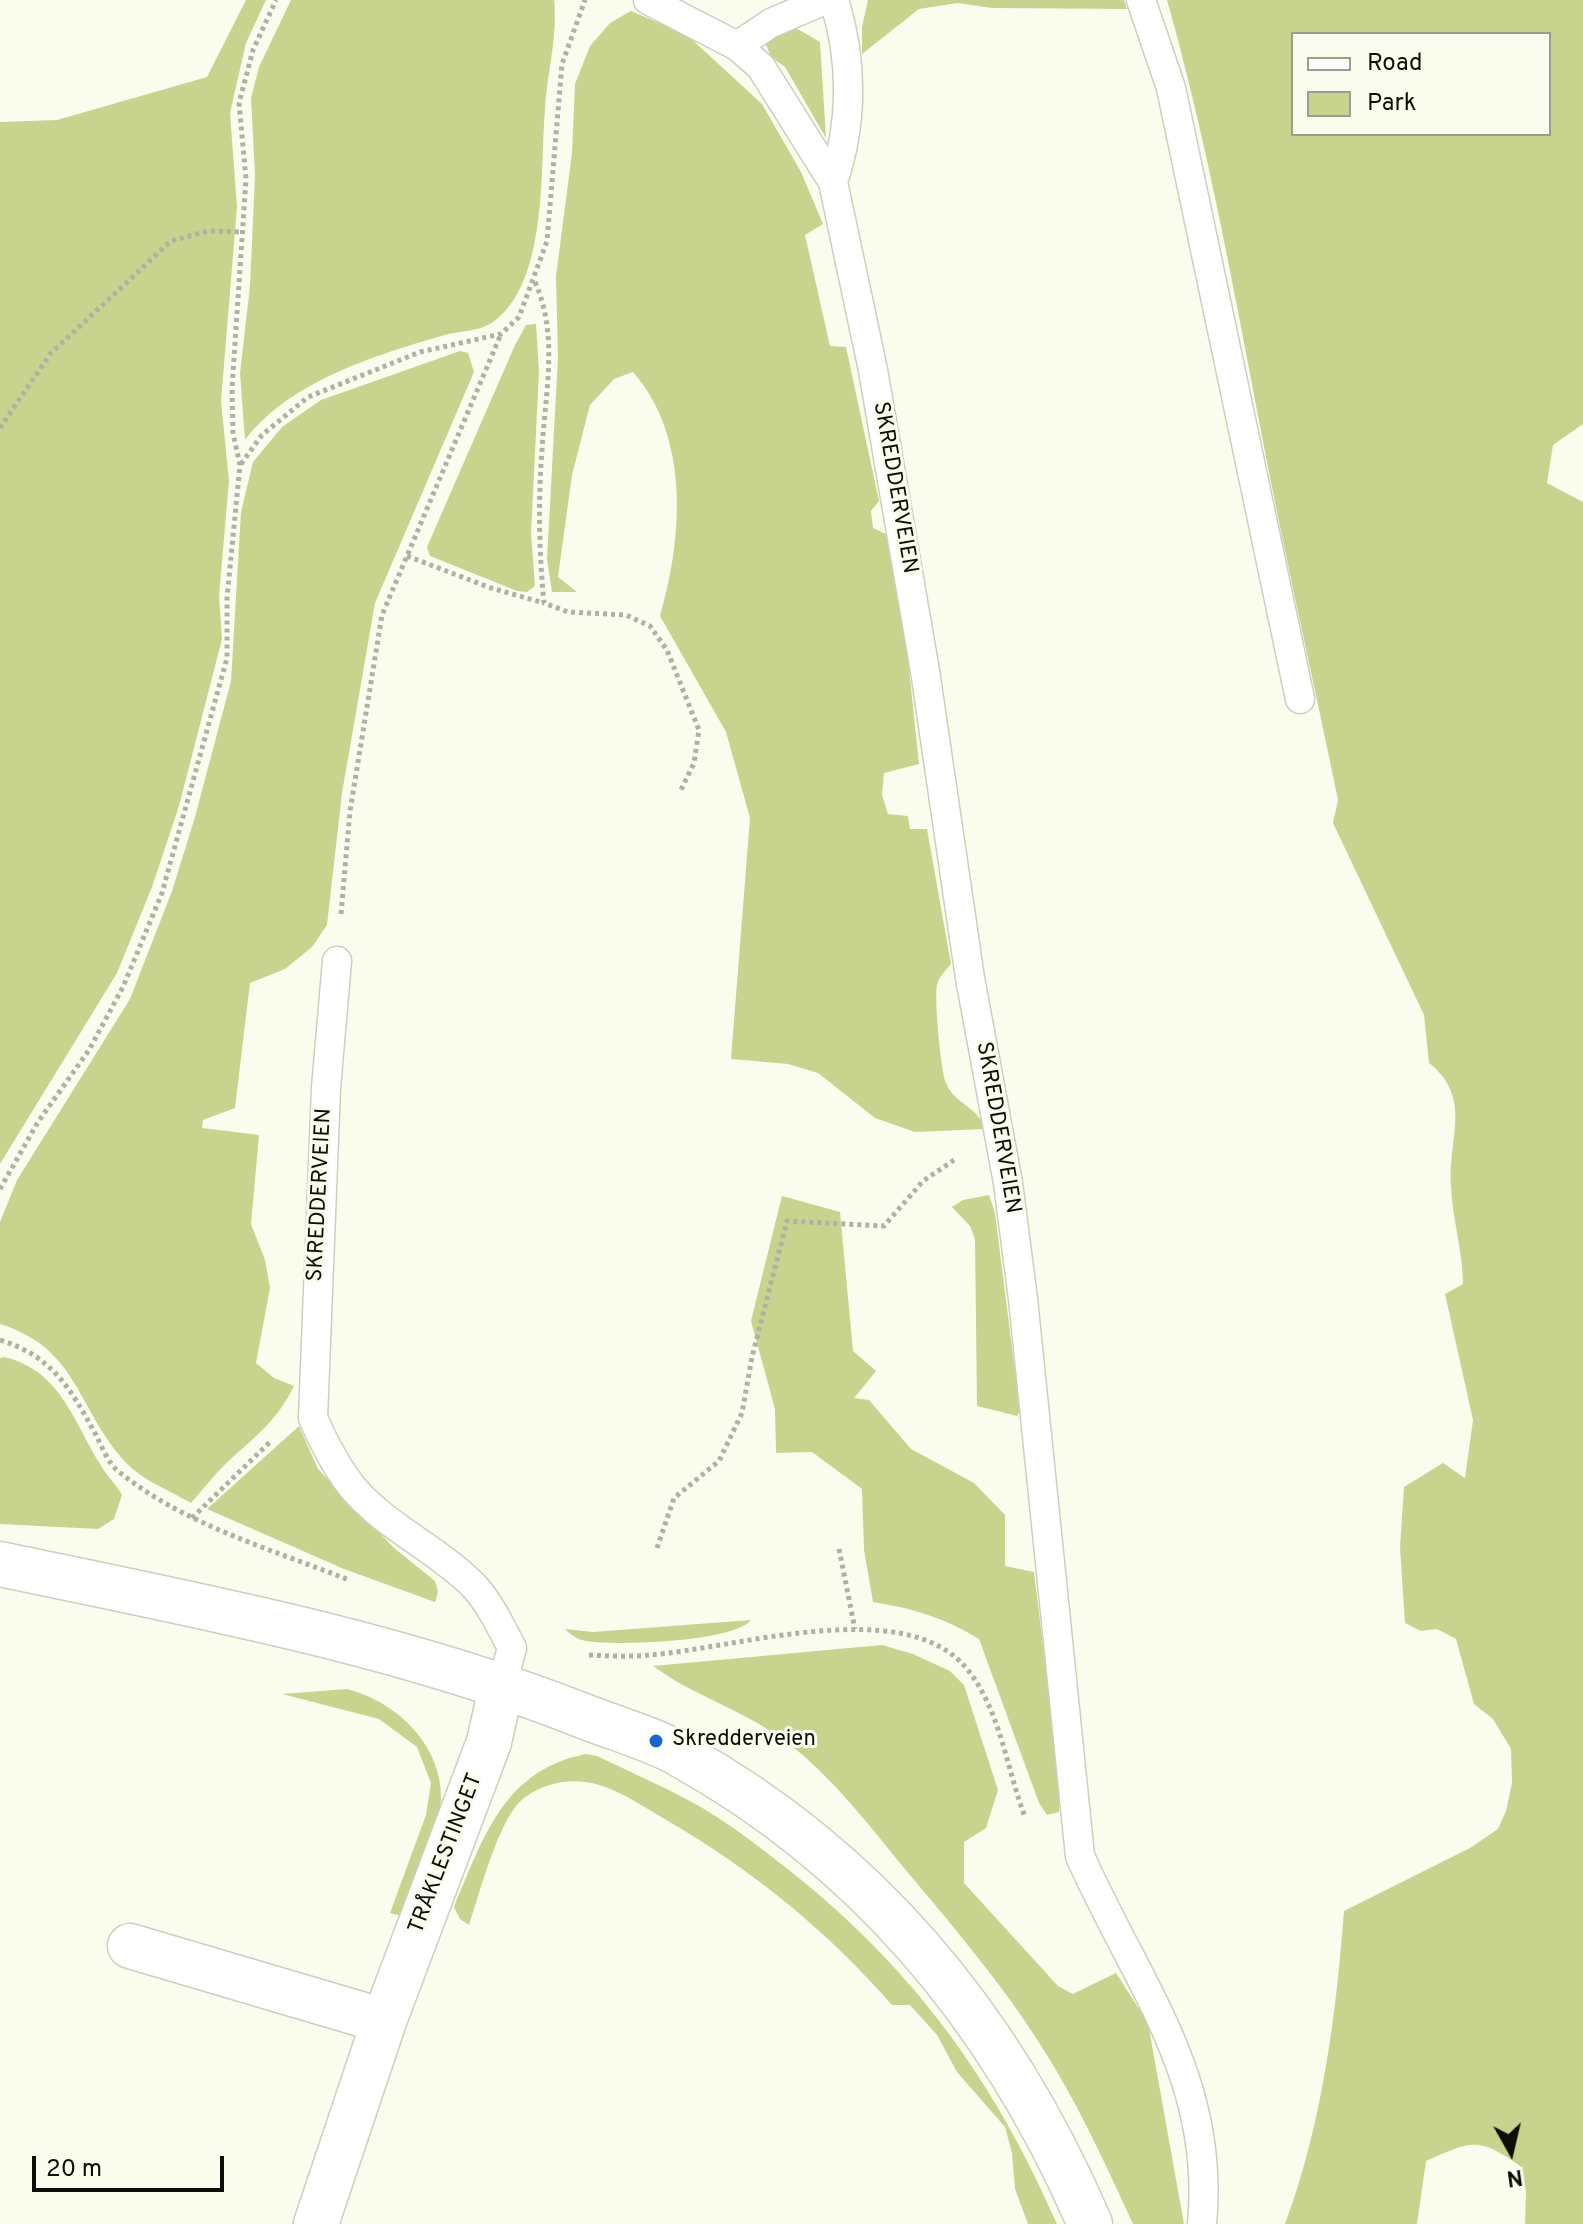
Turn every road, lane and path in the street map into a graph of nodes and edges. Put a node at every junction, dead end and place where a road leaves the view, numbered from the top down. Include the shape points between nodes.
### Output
1 (276, 0) edge
2 (585, 0) edge
3 (648, 0) edge
4 (825, 0) edge
5 (834, 0) edge
6 (1141, 0) edge
7 (737, 46) junction
8 (833, 182) junction
9 (243, 232) junction
10 (535, 281) junction
11 (501, 334) junction
12 (0, 428) edge
13 (240, 465) junction
14 (407, 556) junction
15 (544, 603) junction
16 (1300, 699) dead end
17 (681, 790) dead end
18 (337, 961) joint
19 (1000, 1144) junction
20 (0, 1189) edge
21 (0, 1340) edge
22 (312, 1401) junction
23 (192, 1518) junction
24 (657, 1548) dead end
25 (839, 1549) dead end
26 (0, 1564) edge
27 (355, 1582) dead end
28 (855, 1629) junction
29 (586, 1655) dead end
30 (502, 1684) junction
31 (1080, 1856) junction
32 (130, 1946) dead end
33 (384, 2021) junction
34 (316, 2224) edge
35 (1090, 2224) edge
36 (1202, 2224) edge

1 - 9 path via 253,50 239,103 246,179
2 - 10 path via 562,64 547,241
3 - 7 lane, SKREDDERVEIEN
4 - 7 lane via 771,23
5 - 8 lane via 843,27 849,115
6 - 16 lane via 1171,88
7 - 8 lane, SKREDDERVEIEN via 761,67
8 - 19 lane, SKREDDERVEIEN via 886,445
9 - 12 path via 208,231 171,241 51,353
9 - 13 path via 232,388
10 - 11 path via 519,317
10 - 15 path via 546,306 550,354 539,503
11 - 13 path via 420,352 308,397 262,435
11 - 14 path
13 - 20 path via 227,598 227,658 162,893 123,987 89,1050 38,1122
14 - 15 path
14 - 18 path via 382,615 350,811
15 - 17 path via 568,612 626,615 650,626 667,650 699,730 694,763
18 - 22 lane, SKREDDERVEIEN
19 - 24 path via 959,1157 923,1181 884,1226 787,1221 742,1413 719,1461 674,1498
19 - 31 lane, SKREDDERVEIEN via 1023,1299
21 - 23 path via 43,1359 82,1408 115,1469
22 - 23 path
22 - 30 lane, SKREDDERVEIEN via 324,1443 353,1487 488,1603 512,1648
23 - 27 path
25 - 28 path
26 - 30 street via 273,1623
28 - 29 path via 651,1655
28 - 31 path via 925,1640 967,1668 1001,1741 1033,1839 1057,1862
30 - 33 street, TRÅKLESTINGET via 489,1742
30 - 35 street via 679,1754 841,1866 898,1922 1018,2078 1060,2153
31 - 36 lane, SKREDDERVEIEN via 1184,2070 1197,2119 1205,2187
32 - 33 street
33 - 34 street, TRÅKLESTINGET

